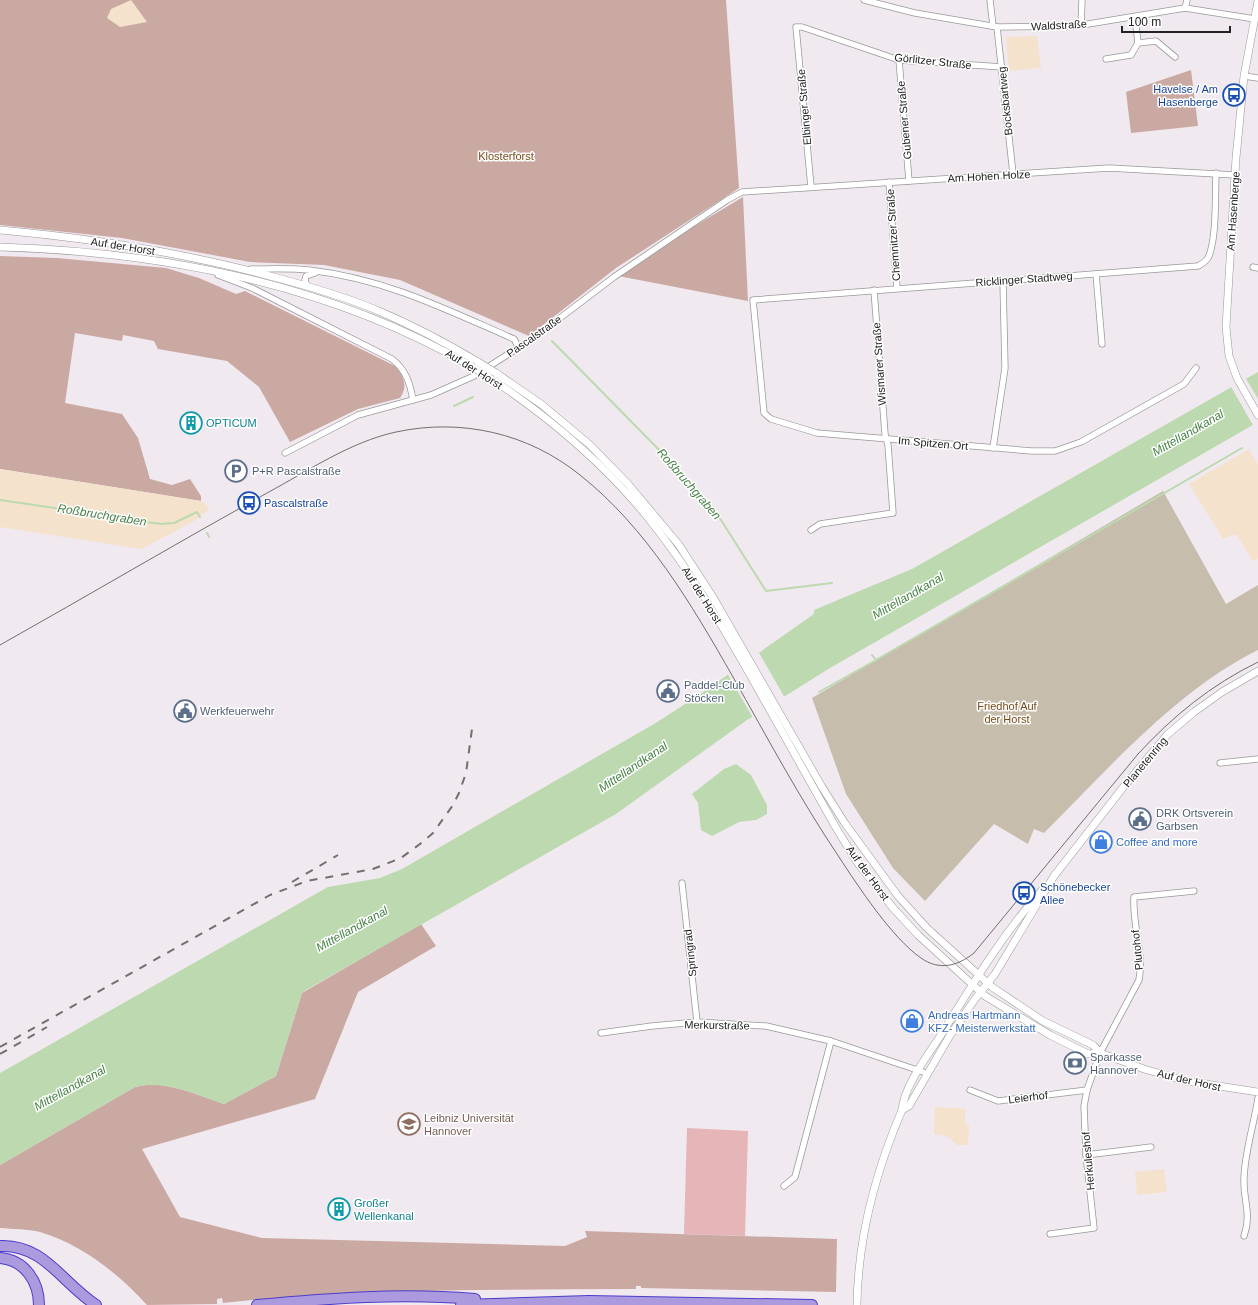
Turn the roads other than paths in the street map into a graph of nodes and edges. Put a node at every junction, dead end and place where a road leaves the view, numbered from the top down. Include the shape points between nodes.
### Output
1 (865, 0) edge
2 (990, 0) edge
3 (1082, 0) edge
4 (1187, 0) edge
5 (1258, 1) edge
6 (1186, 8) junction
7 (1135, 17) junction
8 (1255, 19) junction
9 (1081, 25) junction
10 (995, 26) junction
11 (796, 27) joint
12 (1138, 43) junction
13 (1175, 57) dead end
14 (1106, 59) dead end
15 (899, 60) junction
16 (1002, 67) junction
17 (1244, 76) junction
18 (1258, 78) edge
19 (1216, 173) junction
20 (1013, 174) junction
21 (1235, 175) junction
22 (909, 181) junction
23 (889, 182) junction
24 (812, 187) junction
25 (742, 192) joint
26 (0, 230) edge
27 (0, 247) edge
28 (194, 266) junction
29 (245, 269) junction
30 (324, 273) junction
31 (1096, 274) junction
32 (1003, 282) junction
33 (307, 286) junction
34 (896, 288) junction
35 (874, 290) junction
36 (752, 300) joint
37 (1102, 344) dead end
38 (519, 348) junction
39 (1196, 368) dead end
40 (413, 400) junction
41 (1258, 415) edge
42 (886, 439) junction
43 (993, 448) junction
44 (285, 453) dead end
45 (811, 530) dead end
46 (743, 655) junction
47 (1258, 671) edge
48 (777, 715) junction
49 (1258, 759) edge
50 (1220, 763) dead end
51 (1054, 876) junction
52 (682, 883) dead end
53 (1194, 891) dead end
54 (978, 973) junction
55 (988, 983) junction
56 (972, 984) junction
57 (980, 992) junction
58 (697, 1022) junction
59 (602, 1033) dead end
60 (831, 1041) junction
61 (1100, 1053) junction
62 (918, 1070) junction
63 (926, 1073) junction
64 (970, 1090) dead end
65 (1087, 1090) junction
66 (1258, 1092) edge
67 (1258, 1098) edge
68 (902, 1110) junction
69 (1151, 1147) dead end
70 (1086, 1155) junction
71 (784, 1186) dead end
72 (1050, 1234) dead end
73 (1244, 1236) dead end
74 (0, 1246) edge
75 (0, 1258) edge
76 (517, 1303) junction
77 (39, 1305) edge
78 (96, 1305) edge
79 (257, 1305) edge
80 (461, 1305) edge
81 (812, 1305) edge
82 (857, 1305) edge

1 - 10 street, Waldstraße via 915,13
2 - 10 street, Bocksbartweg
3 - 9 street
4 - 6 street
5 - 8 street, Am Hasenberge
6 - 7 street, Waldstraße
6 - 8 street, Waldstraße
7 - 9 street, Waldstraße
7 - 12 street
8 - 17 street, Am Hasenberge
9 - 10 street, Waldstraße
10 - 16 street, Bocksbartweg
11 - 15 street, Görlitzer Straße
11 - 24 street, Elbinger Straße
12 - 13 street via 1156,41
12 - 14 street via 1131,55
15 - 16 street, Görlitzer Straße
15 - 22 street, Gubener Straße
16 - 20 street, Bocksbartweg
17 - 18 street
17 - 21 street, Am Hasenberge
19 - 20 street, Am Hohen Holze via 1128,168
19 - 21 street, Am Hohen Holze
19 - 31 street, Ricklinger Stadtweg via 1215,218 1208,258 1203,263 1198,266
20 - 22 street, Am Hohen Holze
21 - 41 street, Am Hasenberge via 1226,327 1228,356
22 - 23 street, Am Hohen Holze
23 - 24 street, Am Hohen Holze
23 - 34 street, Chemnitzer Straße
24 - 25 street, Am Hohen Holze
25 - 38 street, Pascalstraße via 614,277
26 - 29 street, Auf der Horst via 146,249
27 - 28 street, Auf der Horst via 106,254
28 - 40 street, Auf der Horst via 252,288 392,359 408,377
28 - 46 street, Auf der Horst, bridge via 266,282 354,309 418,337 489,377 571,439 622,489 686,568
29 - 30 street, Auf der Horst via 309,270
29 - 33 street, Auf der Horst
30 - 33 street, Auf der Horst via 308,274 305,280
30 - 38 street, Auf der Horst via 370,281 412,294 514,339
31 - 32 street, Ricklinger Stadtweg
31 - 37 street
32 - 34 street, Ricklinger Stadtweg
32 - 43 street via 1005,362
33 - 46 street, Auf der Horst, bridge via 380,312 429,334 496,373 576,433 628,484 659,520 697,572
34 - 35 street, Ricklinger Stadtweg
35 - 36 street, Ricklinger Stadtweg
35 - 42 street, Wismarer Straße
36 - 42 street, Im Spitzen Ort via 762,409 767,417 817,433
38 - 40 street, Pascalstraße via 474,376
39 - 43 street, Im Spitzen Ort via 1184,384 1069,448 1055,451
40 - 44 street, Pascalstraße via 358,414
42 - 43 street, Im Spitzen Ort
42 - 45 street, Wismarer Straße via 893,512 820,524
46 - 48 street, Auf der Horst
47 - 51 street, Planetenring via 1216,696 1168,734
48 - 54 street, Auf der Horst via 844,822 898,896 927,928
48 - 56 street, Auf der Horst via 835,826 858,862 914,931
49 - 50 street
51 - 54 street, Planetenring
51 - 55 street, Planetenring
52 - 58 street, Springrad
53 - 61 street, Plutohof via 1134,897 1139,980
54 - 55 street, Auf der Horst
54 - 56 street, Planetenring
55 - 57 street, Planetenring
55 - 61 street, Auf der Horst via 1043,1021 1093,1045
56 - 57 street, Auf der Horst
56 - 62 street
57 - 61 street, Auf der Horst via 1050,1035 1088,1054
57 - 63 street
58 - 59 street, Merkurstraße
58 - 60 street, Merkurstraße via 766,1026
60 - 62 street, Merkurstraße
60 - 71 street via 795,1177
61 - 65 street, Herkuleshof
61 - 66 street, Auf der Horst via 1186,1081
62 - 63 street, Merkurstraße
62 - 68 street via 902,1102
63 - 68 street via 909,1106
64 - 65 street, Leierhof via 998,1101
65 - 70 street, Herkuleshof via 1084,1106
67 - 73 street via 1246,1157 1244,1182 1248,1224
68 - 82 street via 888,1142 872,1193 862,1243
69 - 70 street
70 - 72 street, Herkuleshof via 1094,1228
74 - 78 highway via 18,1246 30,1250
75 - 77 highway via 15,1262 30,1274 37,1287
76 - 79 highway via 457,1297 399,1296
76 - 80 highway
76 - 81 highway via 589,1301

